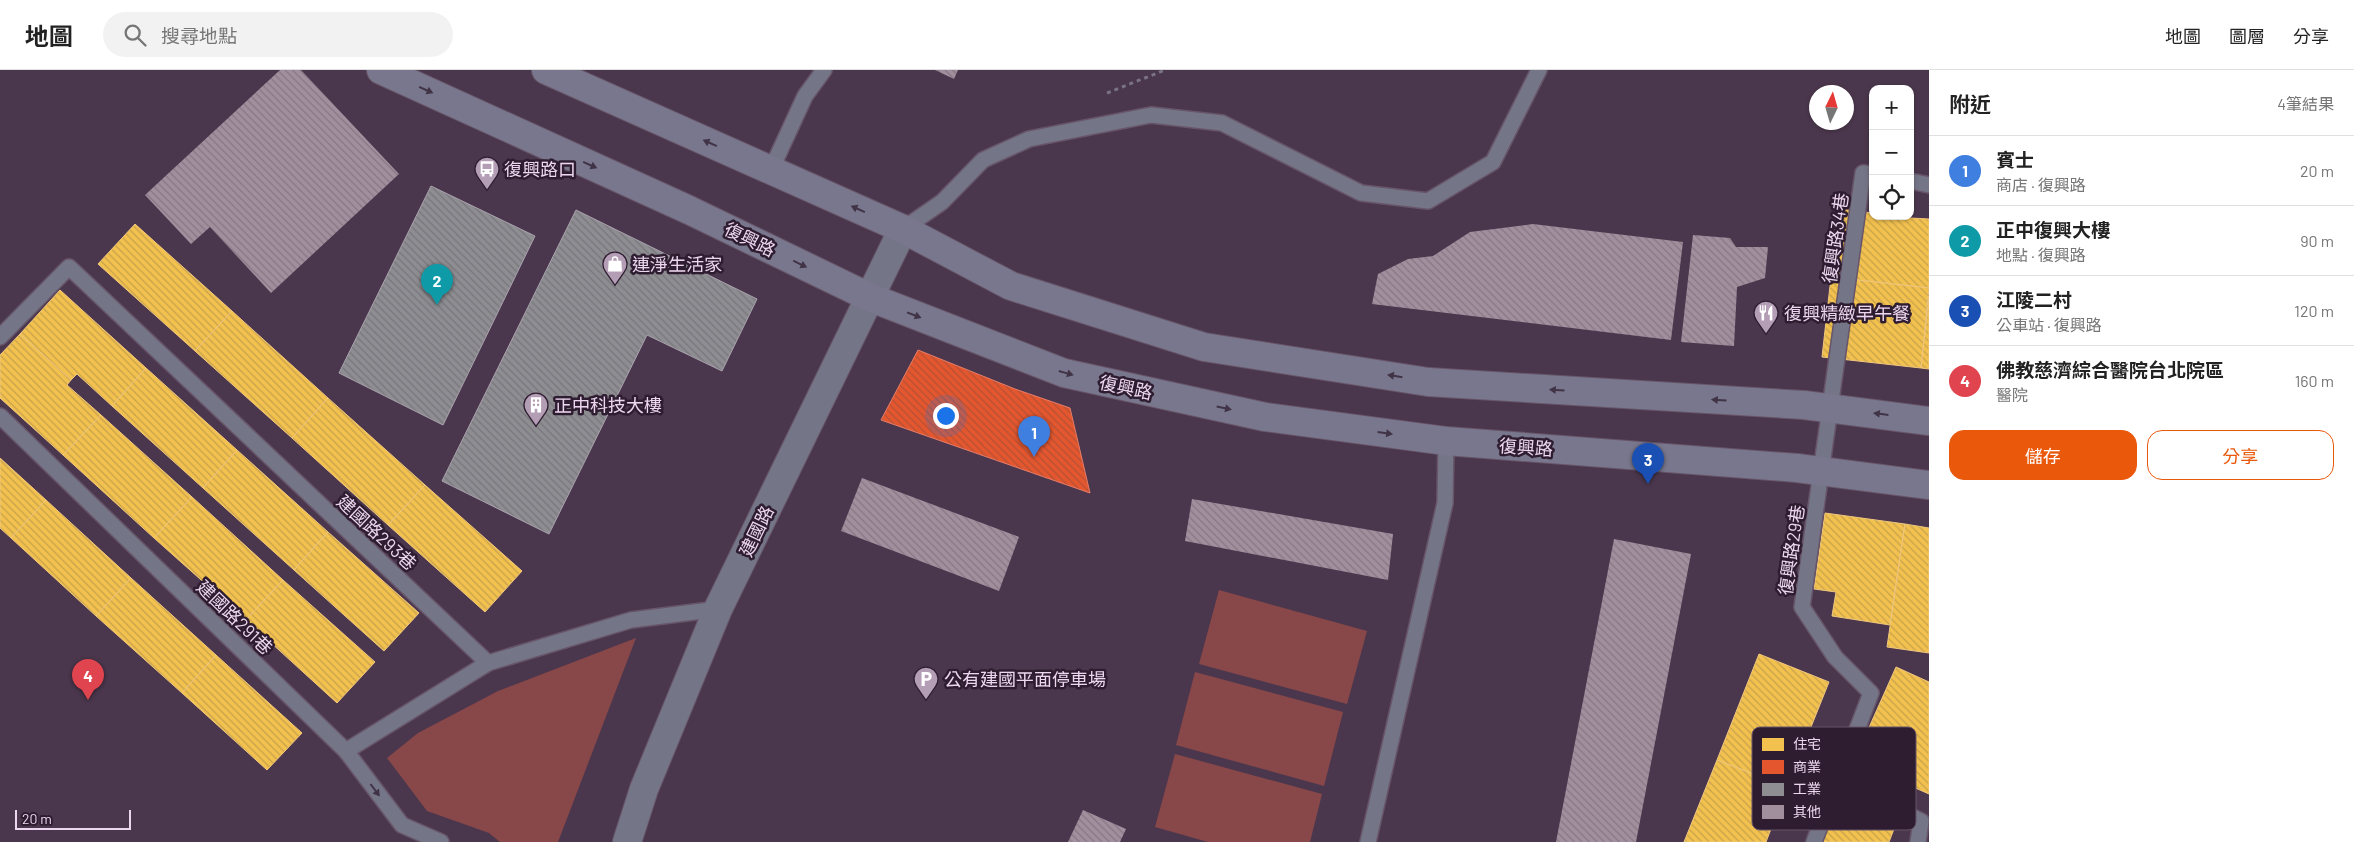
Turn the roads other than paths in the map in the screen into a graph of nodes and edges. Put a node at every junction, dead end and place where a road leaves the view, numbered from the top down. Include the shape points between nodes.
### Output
1 (381, 70) edge
2 (546, 70) edge
3 (824, 70) edge
4 (1539, 70) edge
5 (771, 170) junction
6 (1869, 174) edge
7 (1914, 182) edge
8 (1929, 185) edge
9 (903, 229) junction
10 (869, 297) junction
11 (0, 337) edge
12 (1829, 408) junction
13 (0, 416) edge
14 (1929, 421) edge
15 (1446, 441) junction
16 (1821, 472) junction
17 (1929, 485) edge
18 (718, 609) junction
19 (488, 663) junction
20 (1858, 727) edge
21 (346, 751) junction
22 (1916, 819) edge
23 (1819, 830) edge
24 (441, 842) edge
25 (627, 842) edge
26 (1368, 842) edge
27 (1814, 842) edge
28 (1918, 842) edge

1 -> 10 main road, 復興路 via 689,210
5 -> 2 main road
3 - 5 lane via 805,96
4 - 9 lane via 1493,162 1428,201 1361,193 1222,123 1150,115 1029,139 983,160 942,202
9 -> 5 main road
6 - 12 lane, 復興路34巷 via 1863,173
7 - 8 lane
9 - 10 street, 建國路
12 -> 9 main road via 1428,382 1204,347 1011,286
10 -> 15 main road, 復興路 via 1064,373 1265,417
10 - 18 street, 建國路
11 - 19 lane, 建國路293巷 via 69,267
14 -> 12 main road
12 - 16 lane, 復興路29巷
13 - 21 lane, 建國路291巷
15 - 16 main road, 復興路
15 - 26 lane via 1445,502
16 - 17 main road, 復興路
16 - 20 lane, 復興路29巷 via 1802,607 1835,657 1871,693
18 - 19 lane via 631,620
18 - 25 street, 建國路 via 644,789
19 - 21 lane
21 -> 24 lane, 建國路291巷 via 402,825
22 - 28 lane via 1921,821
23 - 27 lane, 復興路29巷

